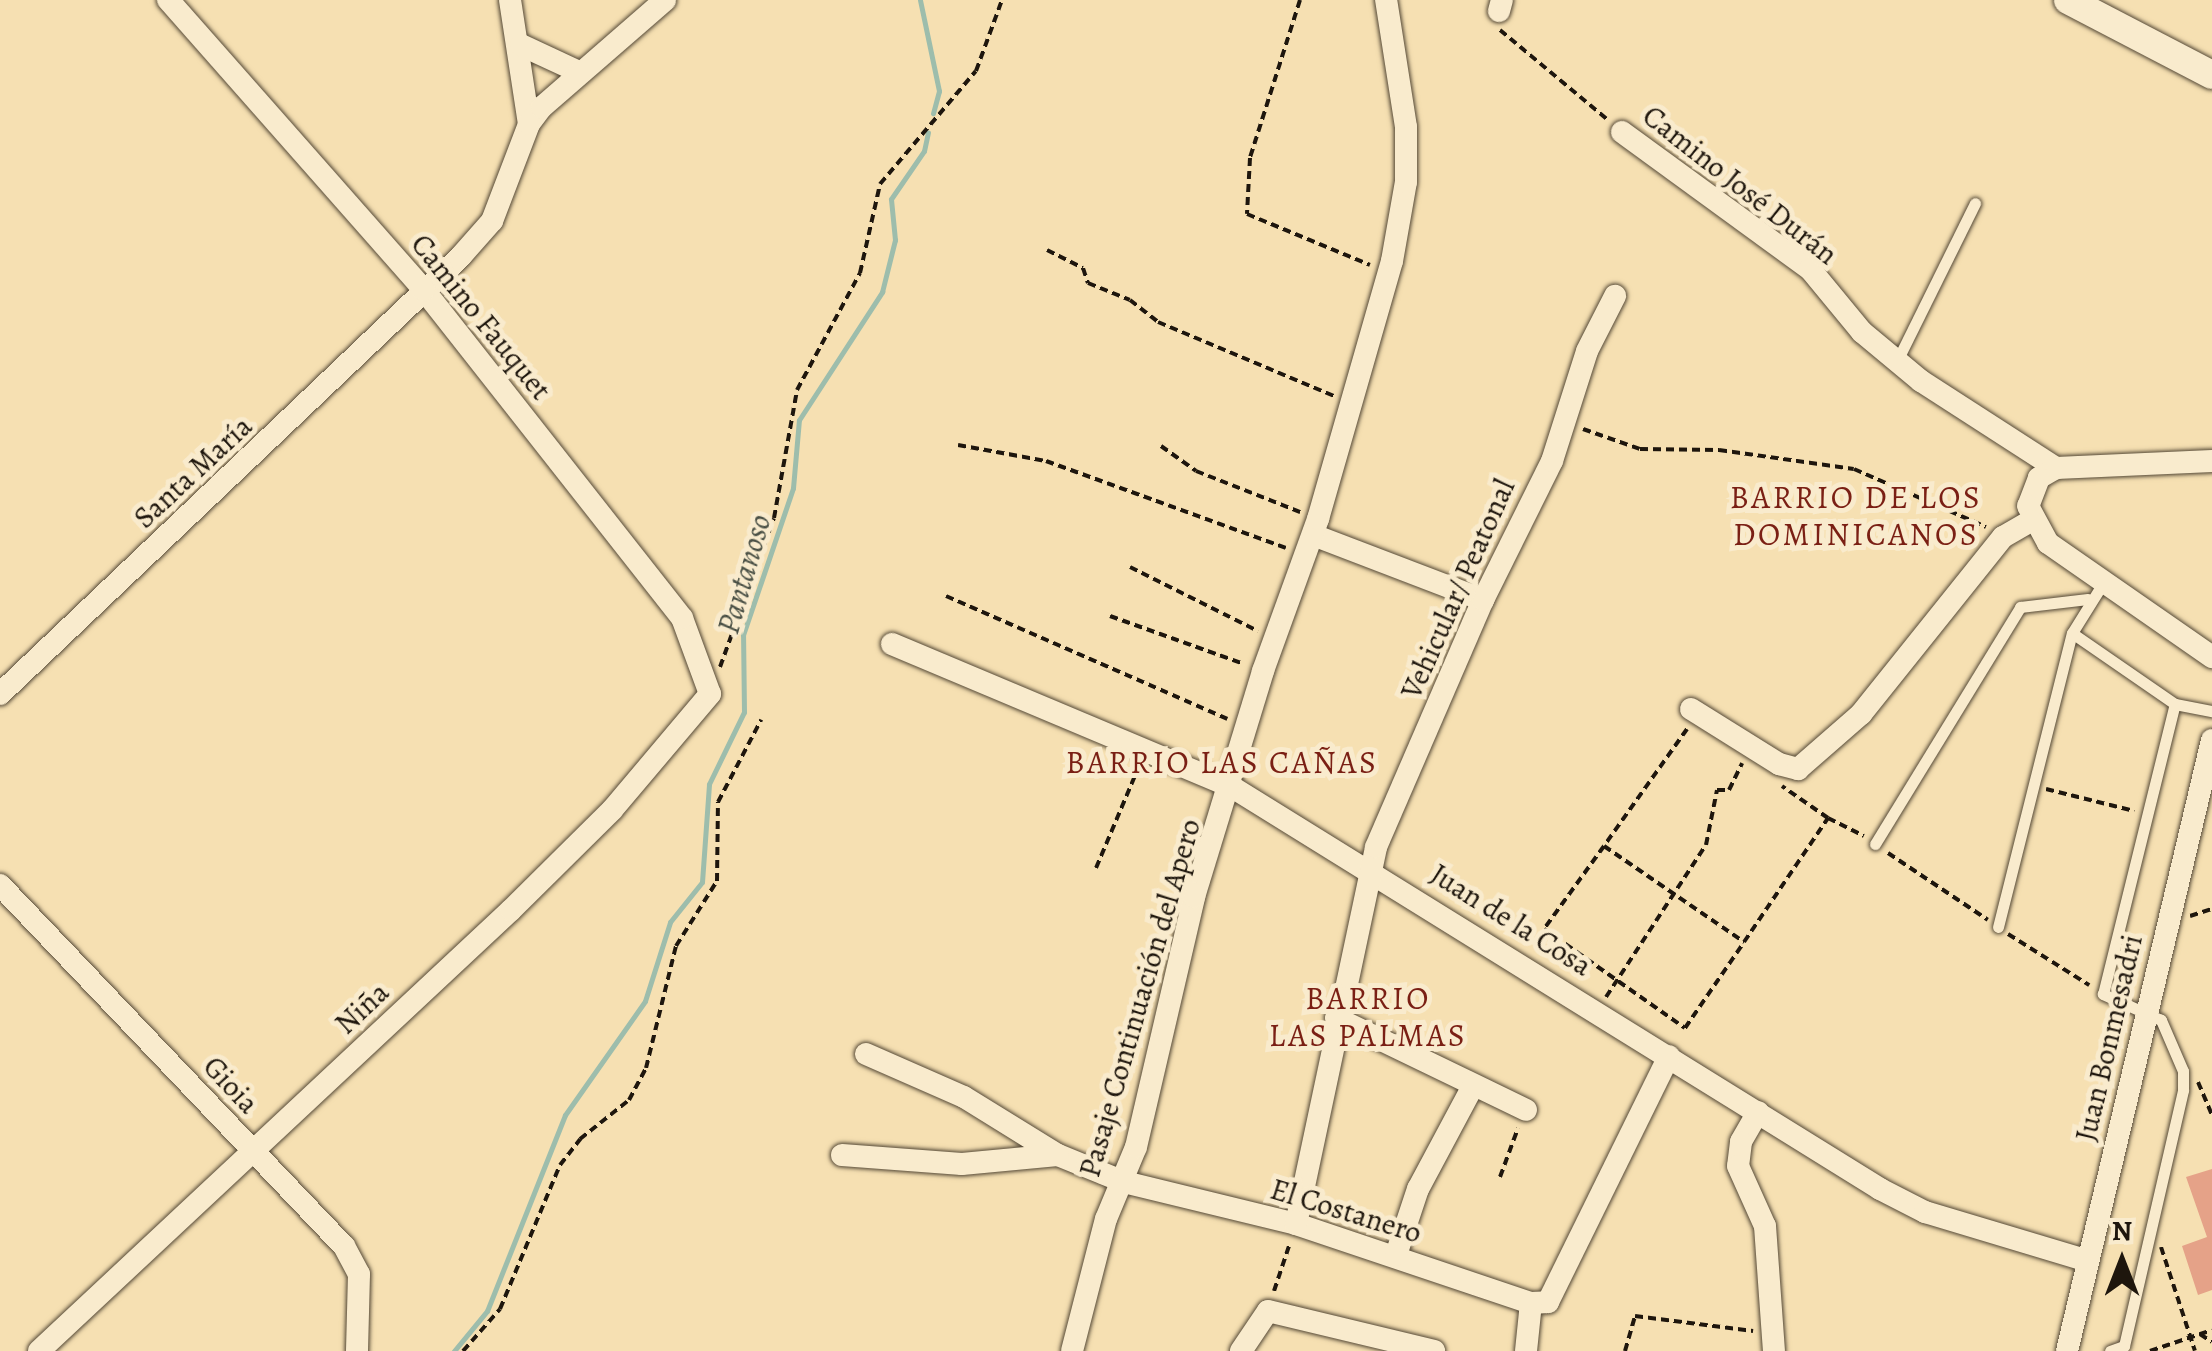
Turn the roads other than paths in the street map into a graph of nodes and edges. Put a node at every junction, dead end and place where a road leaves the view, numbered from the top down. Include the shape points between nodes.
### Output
1 (168, 0) edge
2 (510, 0) edge
3 (666, 0) edge
4 (1386, 0) edge
5 (2068, 0) edge
6 (521, 45) junction
7 (577, 71) junction
8 (2212, 75) edge
9 (528, 124) junction
10 (1622, 132) road end
11 (1975, 203) dead end
12 (424, 290) junction
13 (1614, 296) dead end
14 (1897, 360) junction
15 (2212, 462) edge
16 (2056, 468) junction
17 (2031, 521) junction
18 (1312, 536) junction
19 (2105, 580) junction
20 (1483, 600) junction
21 (2088, 600) junction
22 (2072, 633) junction
23 (892, 644) dead end
24 (2212, 657) edge
25 (0, 694) edge
26 (710, 694) joint
27 (2175, 704) junction
28 (2212, 711) edge
29 (1691, 717) road end
30 (2212, 740) edge
31 (1232, 787) junction
32 (1875, 844) road end
33 (1370, 869) junction
34 (0, 884) edge
35 (1998, 927) dead end
36 (2144, 1017) junction
37 (1336, 1018) junction
38 (866, 1054) dead end
39 (1669, 1056) junction
40 (1472, 1086) junction
41 (1526, 1110) road end
42 (1758, 1112) junction
43 (253, 1152) junction
44 (1058, 1155) junction
45 (842, 1156) dead end
46 (1124, 1182) junction
47 (1296, 1224) junction
48 (1396, 1255) junction
49 (2088, 1261) junction
50 (1539, 1302) junction
51 (1774, 1342) edge
52 (39, 1351) edge
53 (357, 1351) edge
54 (1072, 1351) edge
55 (1242, 1351) edge
56 (1434, 1351) edge
57 (1526, 1351) edge
58 (2067, 1351) edge
59 (2110, 1351) edge

1 - 12 street, Camino Fauquet
2 - 6 street
3 - 7 street
4 - 18 street, Pasaje Continuación del Apero via 1406,127 1406,182 1392,260
5 - 8 street
6 - 7 street
6 - 9 street
7 - 9 street
9 - 12 street, Santa María via 492,221
10 - 14 street, Camino José Durán via 1810,269 1862,332
11 - 14 lane
12 - 25 street, Santa María
12 - 26 street, Camino Fauquet via 682,618
13 - 20 street, Vehicular/ Peatonal via 1586,350 1568,423
14 - 16 street, Camino José Durán
15 - 16 street
16 - 17 street via 2032,491
17 - 19 street via 2048,543
17 - 29 street via 2003,538 1861,714 1798,769
18 - 20 street
18 - 31 street, Pasaje Continuación del Apero via 1245,727
19 - 21 lane
19 - 24 street
20 - 33 street, Vehicular/ Peatonal
21 - 22 lane
21 - 32 lane via 2020,607
22 - 27 lane
22 - 35 lane
23 - 31 street, Juan de la Cosa
26 - 43 street, Niña via 612,810
27 - 28 lane
27 - 36 lane via 2103,994
30 - 36 street, Juan Bonmesadri
31 - 33 street, Juan de la Cosa
31 - 46 street, Pasaje Continuación del Apero via 1194,897
33 - 37 street, Vehicular/ Peatonal
33 - 39 street, Juan de la Cosa
34 - 43 street, Gioia
36 - 49 street, Juan Bonmesadri
36 - 59 lane via 2161,1020 2183,1071 2124,1346
37 - 40 street
37 - 47 street, Vehicular/ Peatonal
38 - 44 street via 986,1108
39 - 42 street, Juan de la Cosa
39 - 50 street
40 - 41 street
40 - 48 street via 1418,1188
42 - 49 street, Juan de la Cosa via 1925,1212
42 - 51 street via 1741,1142 1738,1166 1765,1226
43 - 52 street, Niña
43 - 53 street, Gioia via 354,1260
44 - 45 street via 962,1164
44 - 46 street
46 - 47 street, El Costanero
46 - 54 street, Pasaje Continuación del Apero via 1106,1219
47 - 48 street, El Costanero
48 - 50 street, El Costanero
49 - 58 street, Juan Bonmesadri
50 - 57 street
55 - 56 street via 1268,1311

